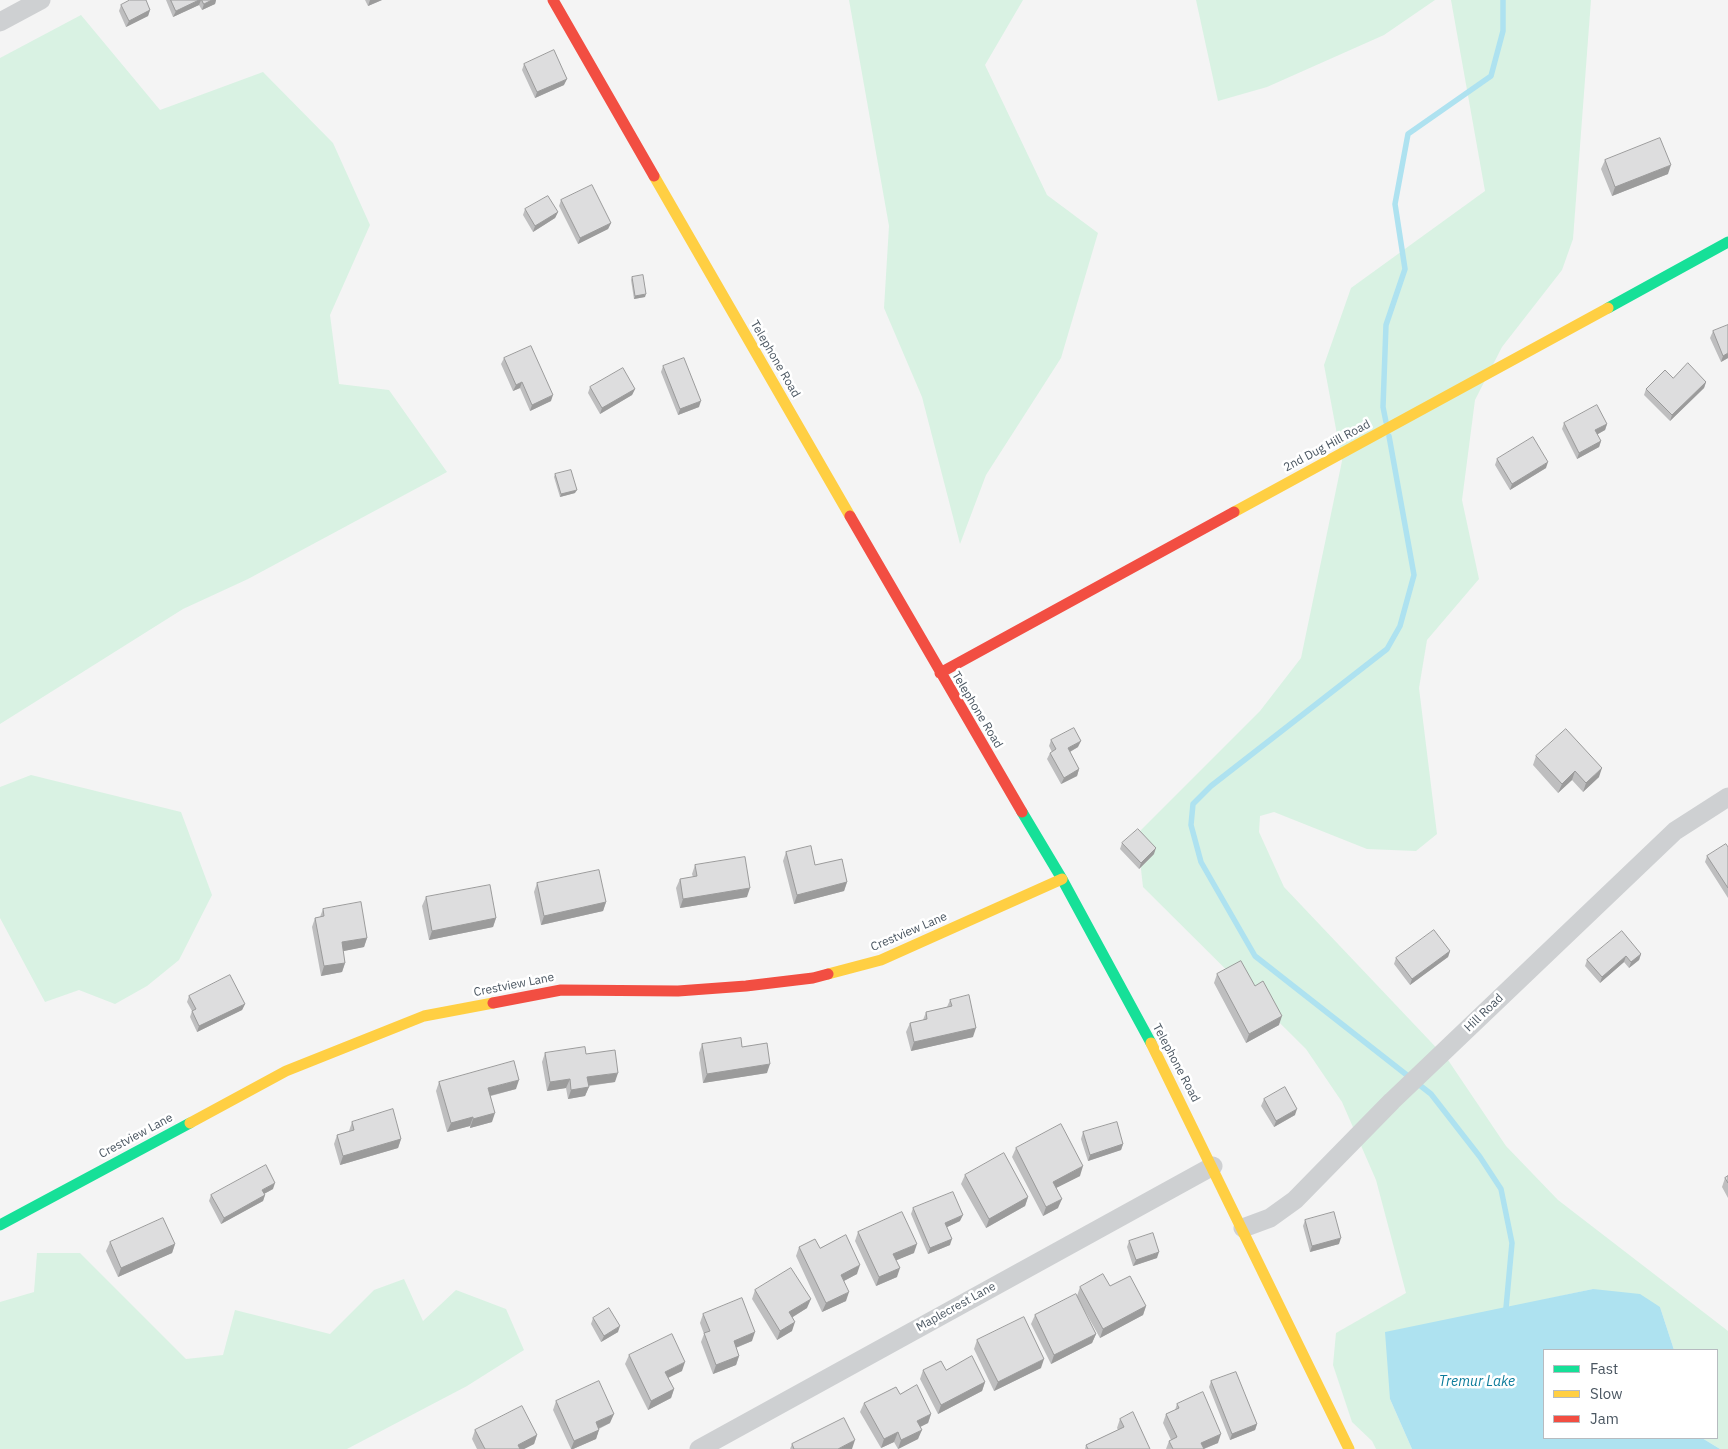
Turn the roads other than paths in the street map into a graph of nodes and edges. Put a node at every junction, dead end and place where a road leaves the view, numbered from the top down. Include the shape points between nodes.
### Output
1 (40, 0) edge
2 (553, 0) edge
3 (0, 22) edge
4 (1728, 242) edge
5 (940, 674) junction
6 (1728, 797) edge
7 (1062, 880) junction
8 (1213, 1166) junction
9 (0, 1225) edge
10 (1243, 1228) junction
11 (1343, 1447) edge
12 (699, 1449) edge

1 - 3 street
2 - 5 street, Telephone Road
4 - 5 street, 2nd Dug Hill Road
5 - 7 street, Telephone Road
6 - 10 street, Hill Road via 1675,831 1392,1100 1296,1200 1270,1218
7 - 8 street, Telephone Road via 1168,1075
7 - 9 street, Crestview Lane via 881,960 813,978 678,991 561,990 424,1016 286,1071
8 - 10 street, Telephone Road
8 - 12 street, Maplecrest Lane
10 - 11 street, Telephone Road

